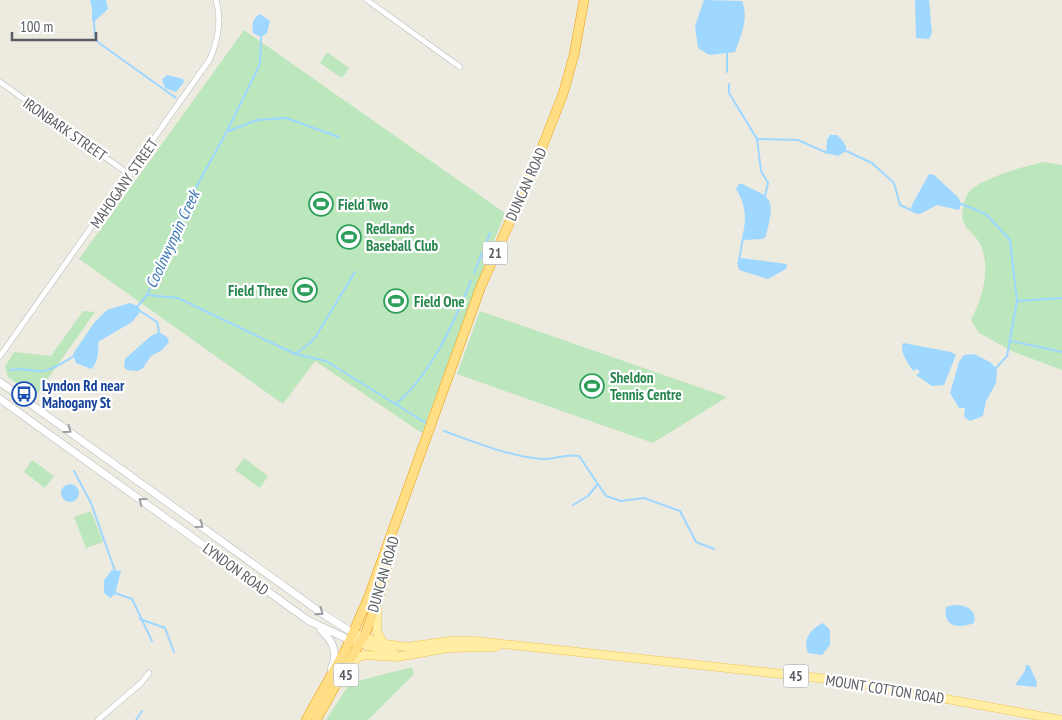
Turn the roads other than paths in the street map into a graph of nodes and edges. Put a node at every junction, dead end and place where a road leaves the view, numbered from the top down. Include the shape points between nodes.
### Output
1 (216, 0) edge
2 (367, 0) edge
3 (584, 0) edge
4 (460, 68) dead end
5 (0, 82) edge
6 (130, 175) junction
7 (0, 356) edge
8 (0, 382) edge
9 (0, 399) edge
10 (402, 505) junction
11 (265, 571) junction
12 (256, 583) junction
13 (378, 602) junction
14 (308, 620) junction
15 (352, 637) junction
16 (362, 640) junction
17 (385, 644) junction
18 (503, 648) junction
19 (527, 648) junction
20 (149, 673) dead end
21 (98, 720) edge
22 (305, 720) edge
23 (318, 720) edge
24 (1062, 720) edge

1 - 6 street, MAHOGANY STREET via 220,20 210,59
2 - 4 street
3 - 10 highway, DUNCAN ROAD / 21 via 563,94 481,286
5 - 6 street, IRONBARK STREET
6 - 7 street, MAHOGANY STREET
8 -> 11 main road, LYNDON ROAD
12 -> 9 main road, LYNDON ROAD
10 - 13 highway, DUNCAN ROAD / 21
10 - 15 highway, DUNCAN ROAD / 21
11 - 12 main road
11 -> 15 main road, LYNDON ROAD
12 - 14 main road, LYNDON ROAD
13 - 16 highway, DUNCAN ROAD / 21
13 - 17 main road via 377,632 379,640
14 - 15 main road, LYNDON ROAD
14 - 22 main road via 328,636 336,654
15 - 16 main road, MOUNT COTTON ROAD / 45
15 - 22 highway, 21
16 - 17 main road, MOUNT COTTON ROAD / 45
16 - 18 main road via 398,653 454,644
16 - 23 highway, DUNCAN ROAD / 21
17 - 19 main road, MOUNT COTTON ROAD / 45 via 407,647 461,640
18 - 19 main road, MOUNT COTTON ROAD / 45
18 - 23 main road, MOUNT COTTON ROAD / 45 via 456,647 397,658 360,656
19 - 24 main road, MOUNT COTTON ROAD / 45 via 847,681
20 - 21 street

